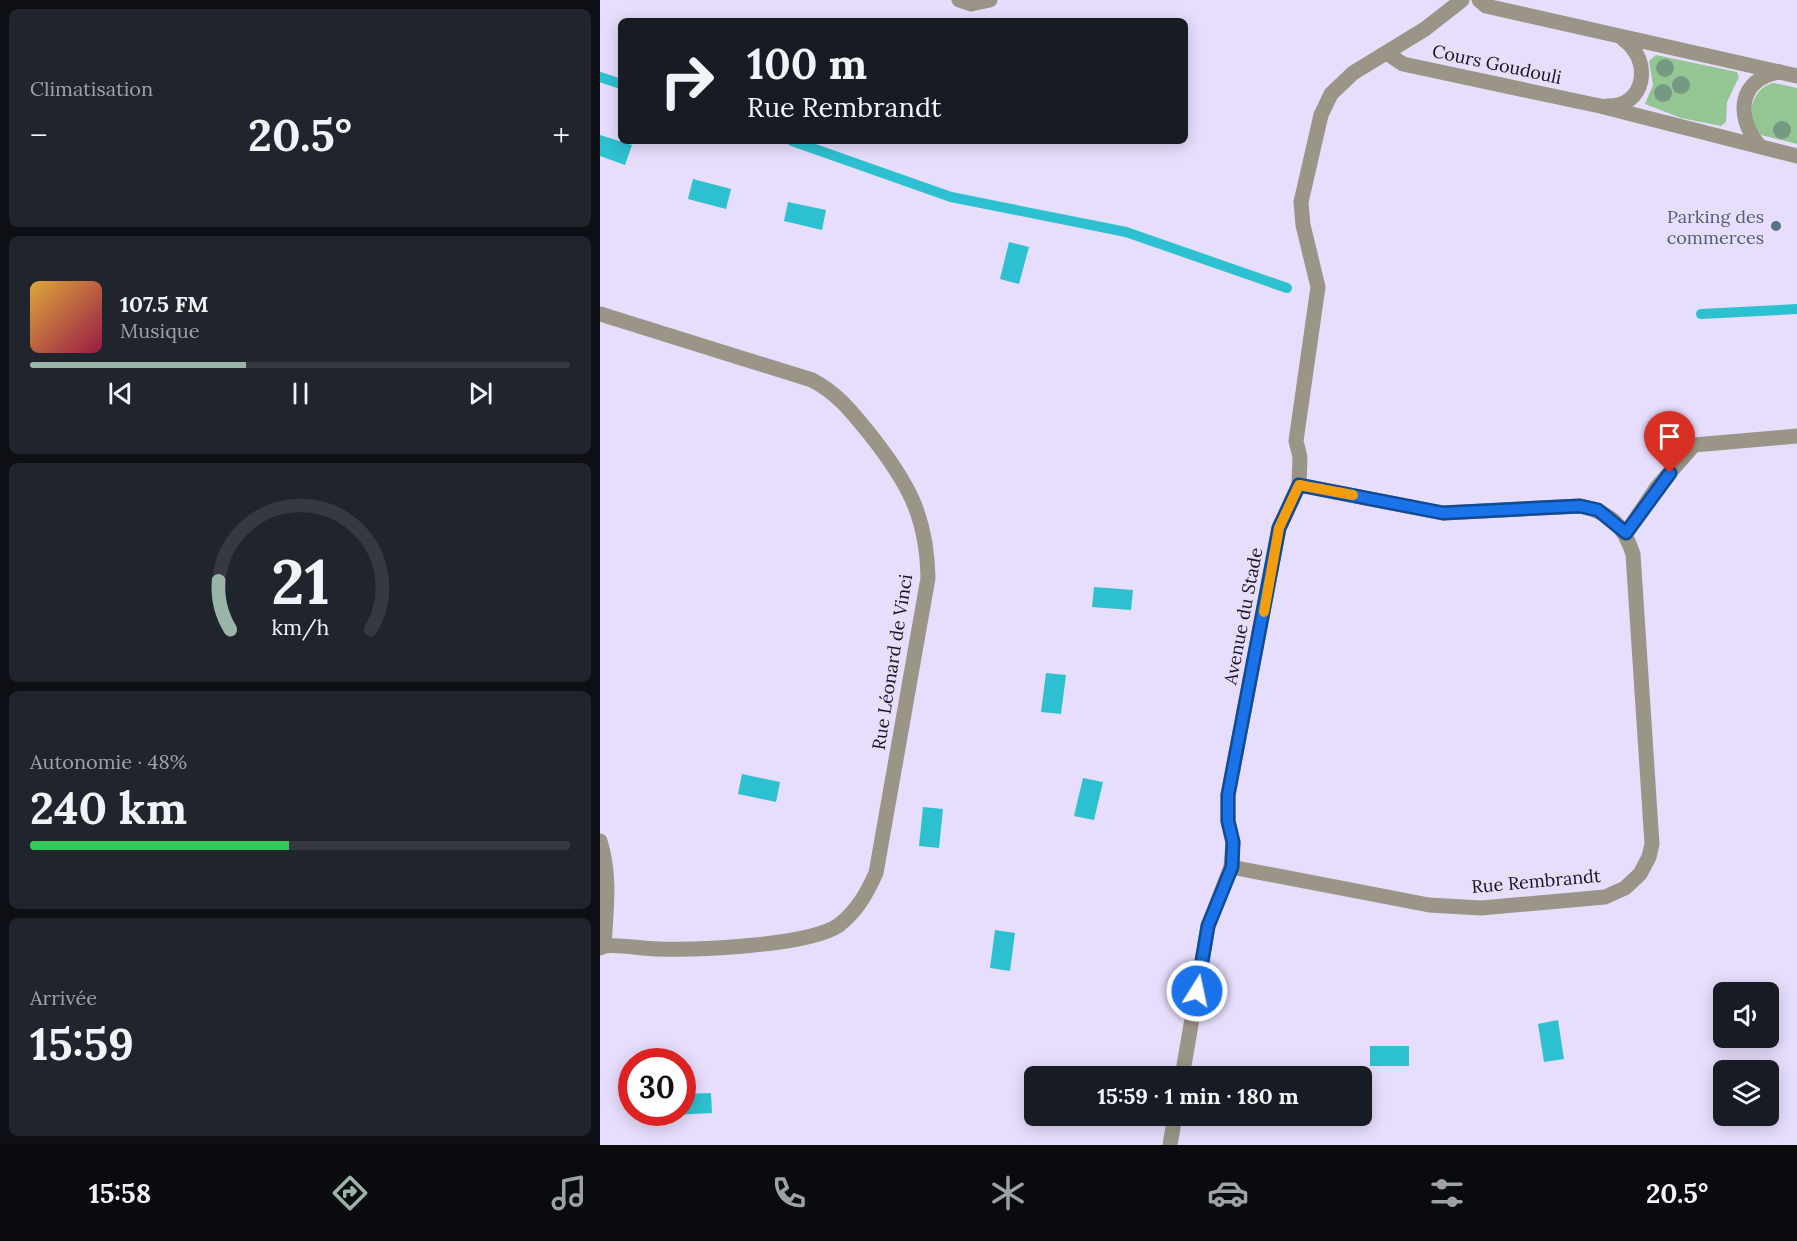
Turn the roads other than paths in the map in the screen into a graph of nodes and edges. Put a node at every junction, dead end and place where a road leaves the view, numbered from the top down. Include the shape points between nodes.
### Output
1 (959, 0) edge
2 (990, 0) edge
3 (1462, 0) edge
4 (1479, 0) edge
5 (1622, 38) junction
6 (1388, 54) junction
7 (1780, 72) junction
8 (1797, 76) edge
9 (1600, 106) junction
10 (1758, 144) junction
11 (1797, 156) edge
12 (600, 314) edge
13 (1797, 436) edge
14 (1299, 485) junction
15 (1626, 533) junction
16 (600, 841) edge
17 (1232, 867) junction
18 (602, 947) edge
19 (1184, 1066) edge
20 (1173, 1126) edge
21 (1170, 1145) edge

1 - 2 street via 971,4
3 - 6 street
4 - 5 street via 1486,6
5 - 7 street
5 - 9 street, Cours Goudouli via 1642,64 1639,87 1623,103
6 - 9 street, Cours Goudouli via 1403,64
6 - 14 street, Avenue du Stade via 1353,73 1331,94 1321,115 1301,202 1318,287 1296,441
7 - 8 street
7 - 10 street via 1757,81 1744,102 1744,117
9 - 10 street, Cours Goudouli
10 - 11 street, Cours Goudouli
12 - 18 street, Rue Léonard de Vinci via 829,388 906,484 922,526 928,578 876,873 854,911 820,934 784,942 659,949 624,944
13 - 15 street via 1694,445 1657,487
14 - 15 street via 1443,513 1580,506 1598,510
14 - 17 street, Avenue du Stade via 1279,528 1228,795
15 - 17 street, Rue Rembrandt via 1633,554 1652,844 1640,874 1625,888 1605,897 1481,908 1429,905
16 - 18 street via 608,885
17 - 19 street, Avenue du Stade via 1208,926
20 - 21 street

